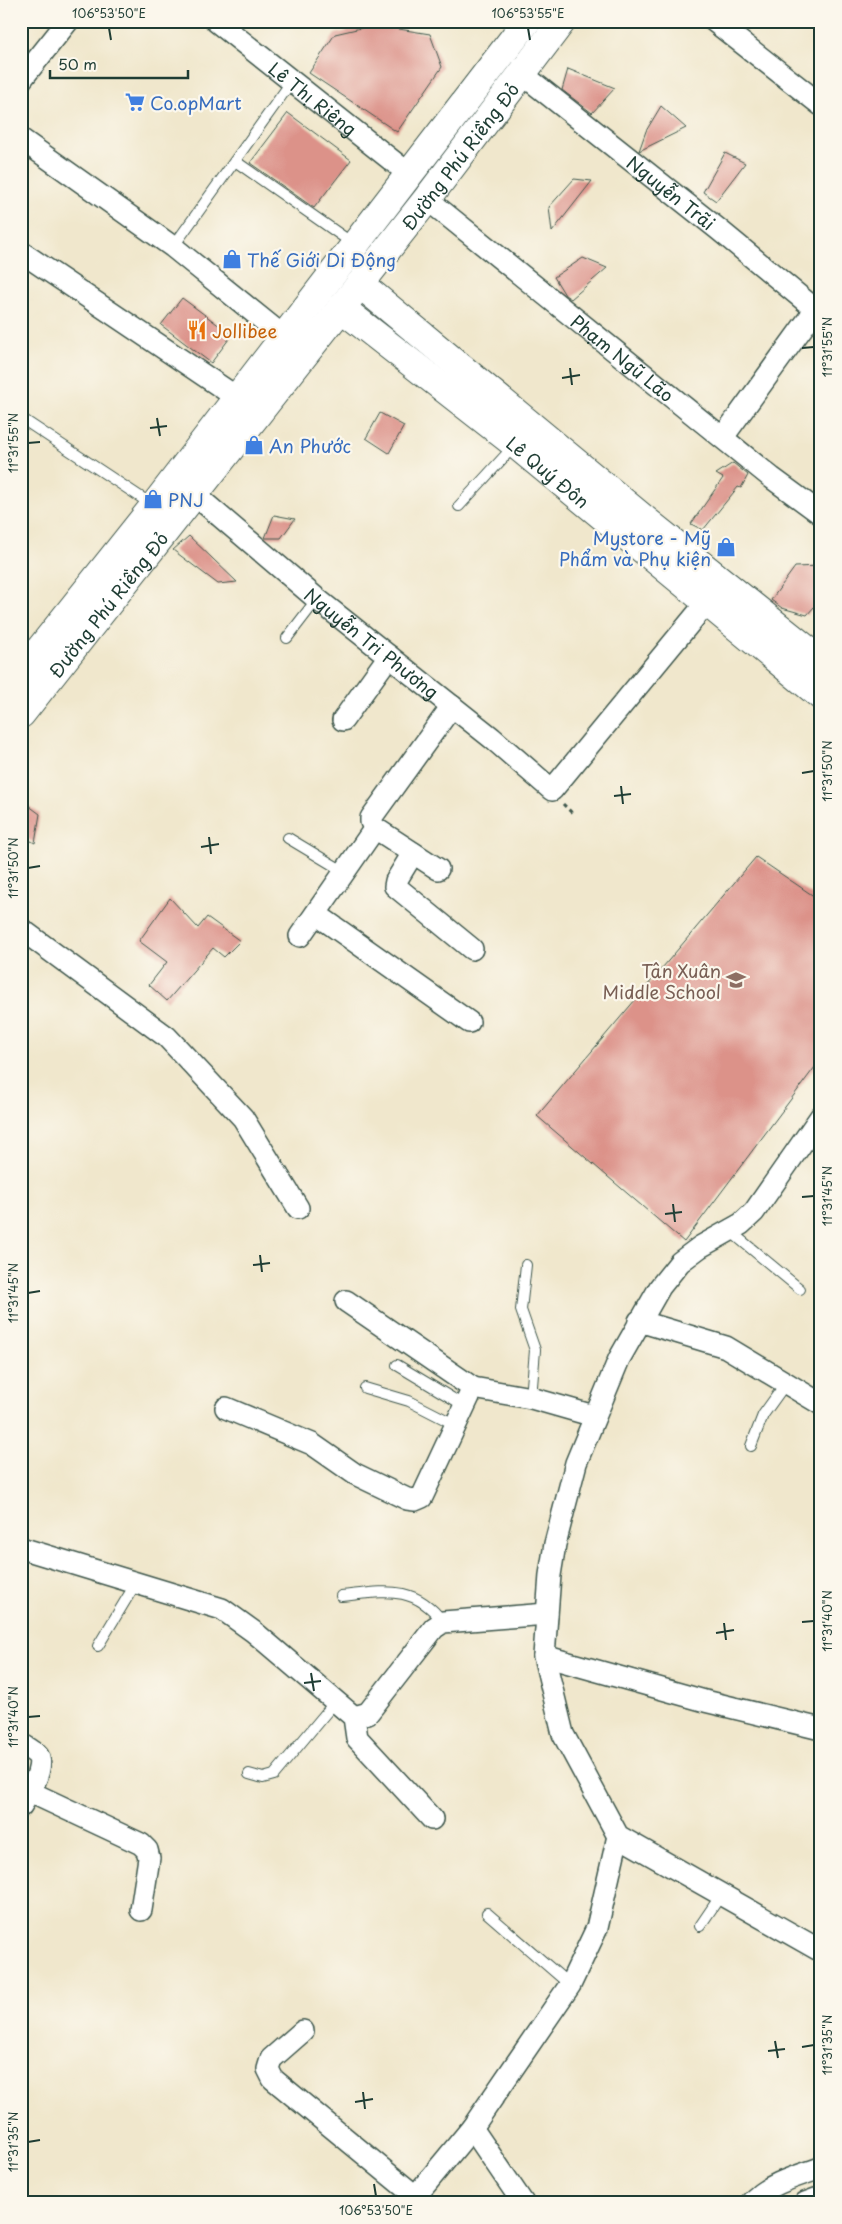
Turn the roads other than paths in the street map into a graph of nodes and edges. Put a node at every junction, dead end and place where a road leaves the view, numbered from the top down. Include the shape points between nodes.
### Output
1 (68, 21) edge
2 (216, 21) edge
3 (562, 21) edge
4 (714, 21) edge
5 (522, 23) edge
6 (521, 73) junction
7 (21, 80) edge
8 (292, 81) junction
9 (821, 105) edge
10 (21, 139) edge
11 (235, 160) junction
12 (409, 174) junction
13 (427, 199) junction
14 (173, 247) junction
15 (21, 252) edge
16 (347, 255) junction
17 (360, 284) junction
18 (319, 291) junction
19 (341, 308) junction
20 (819, 308) edge
21 (283, 336) junction
22 (236, 397) junction
23 (21, 418) edge
24 (722, 437) junction
25 (515, 444) junction
26 (194, 494) junction
27 (154, 506) junction
28 (459, 506) dead end
29 (821, 514) edge
30 (317, 599) junction
31 (707, 602) junction
32 (287, 638) dead end
33 (389, 656) junction
34 (821, 661) edge
35 (21, 673) edge
36 (821, 696) edge
37 (452, 706) junction
38 (21, 714) edge
39 (343, 720) dead end
40 (375, 828) junction
41 (288, 838) dead end
42 (413, 853) junction
43 (438, 869) dead end
44 (343, 872) junction
45 (316, 914) junction
46 (21, 929) edge
47 (300, 936) dead end
48 (472, 949) dead end
49 (469, 1022) dead end
50 (821, 1116) edge
51 (298, 1208) dead end
52 (730, 1231) junction
53 (526, 1265) dead end
54 (800, 1289) dead end
55 (346, 1301) dead end
56 (639, 1321) junction
57 (397, 1365) dead end
58 (786, 1383) junction
59 (365, 1388) dead end
60 (469, 1397) junction
61 (531, 1398) junction
62 (821, 1404) edge
63 (226, 1408) dead end
64 (594, 1416) junction
65 (456, 1425) junction
66 (751, 1446) dead end
67 (21, 1548) edge
68 (136, 1583) junction
69 (341, 1596) dead end
70 (548, 1614) junction
71 (443, 1622) junction
72 (98, 1646) dead end
73 (544, 1656) junction
74 (336, 1702) junction
75 (354, 1717) junction
76 (821, 1729) edge
77 (21, 1744) edge
78 (249, 1774) dead end
79 (26, 1799) edge
80 (432, 1819) dead end
81 (618, 1836) junction
82 (721, 1895) junction
83 (141, 1910) dead end
84 (487, 1912) dead end
85 (700, 1926) dead end
86 (821, 1951) edge
87 (570, 1985) junction
88 (303, 2031) dead end
89 (472, 2128) junction
90 (821, 2168) edge
91 (821, 2197) edge
92 (412, 2199) edge
93 (523, 2203) edge
94 (751, 2203) edge
95 (805, 2203) edge

1 - 7 street
2 - 8 street, Lê Thị Riêng
3 - 6 main road, Đường Phú Riềng Đỏ
4 - 9 street
5 - 12 main road, Đường Phú Riềng Đỏ
6 - 13 main road, Đường Phú Riềng Đỏ
6 - 20 street, Nguyễn Trãi
8 - 11 lane
8 - 12 street, Lê Thị Riêng
10 - 14 street
11 - 14 lane
11 - 16 lane
12 - 16 main road, Đường Phú Riềng Đỏ
13 - 17 main road, Đường Phú Riềng Đỏ
13 - 24 street, Phạm Ngũ Lão
14 - 21 street
15 - 22 street
16 - 17 main road, Lê Quý Đôn
16 - 18 main road, Đường Phú Riềng Đỏ
17 - 19 main road, Đường Phú Riềng Đỏ
17 - 34 main road, Lê Quý Đôn
18 - 19 main road, Lê Quý Đôn
18 - 21 main road, Đường Phú Riềng Đỏ
19 - 25 main road, Lê Quý Đôn
19 - 26 main road, Đường Phú Riềng Đỏ
20 - 24 street
21 - 22 main road, Đường Phú Riềng Đỏ
22 - 27 main road, Đường Phú Riềng Đỏ
23 - 27 lane
24 - 29 street, Phạm Ngũ Lão
25 - 28 lane
25 - 31 main road, Lê Quý Đôn
26 - 30 street, Nguyễn Tri Phương
26 - 38 main road, Đường Phú Riềng Đỏ
27 - 35 main road, Đường Phú Riềng Đỏ
30 - 32 lane
30 - 33 street, Nguyễn Tri Phương
31 - 36 main road, Lê Quý Đôn
31 - 37 street, Nguyễn Tri Phương via 552,790
33 - 37 street, Nguyễn Tri Phương
33 - 39 street
37 - 40 street via 371,818
40 - 42 street
40 - 44 street
41 - 44 lane
42 - 43 street
42 - 48 street via 395,886
44 - 45 street
45 - 47 street
45 - 49 street
46 - 51 street via 167,1038 243,1118
50 - 52 street via 754,1212
52 - 54 lane
52 - 56 street via 680,1262
53 - 61 lane via 521,1310 535,1350
55 - 60 street
56 - 58 street via 726,1347
56 - 64 street
57 - 60 lane
58 - 62 street
58 - 66 lane via 763,1415
59 - 65 lane via 409,1400
60 - 61 street
60 - 65 street
61 - 64 street
63 - 65 street via 312,1444 355,1474 415,1500 422,1497
64 - 70 street via 576,1463 555,1544
67 - 68 street
68 - 72 lane
68 - 74 street via 222,1609
69 - 71 lane via 386,1590 414,1596 432,1608
70 - 71 street
70 - 73 street
71 - 75 street via 434,1628 368,1713
73 - 76 street
73 - 81 street via 563,1734
74 - 75 street
74 - 78 lane via 274,1775 263,1778
75 - 80 street via 357,1738
77 - 79 street via 40,1762
79 - 83 street via 142,1844 149,1858
81 - 82 street
81 - 87 street via 597,1928
82 - 85 lane
82 - 86 street
84 - 87 lane
87 - 89 street
88 - 92 street via 271,2059 268,2069 272,2079
89 - 92 street
89 - 93 street
90 - 94 street via 759,2193
91 - 95 street

